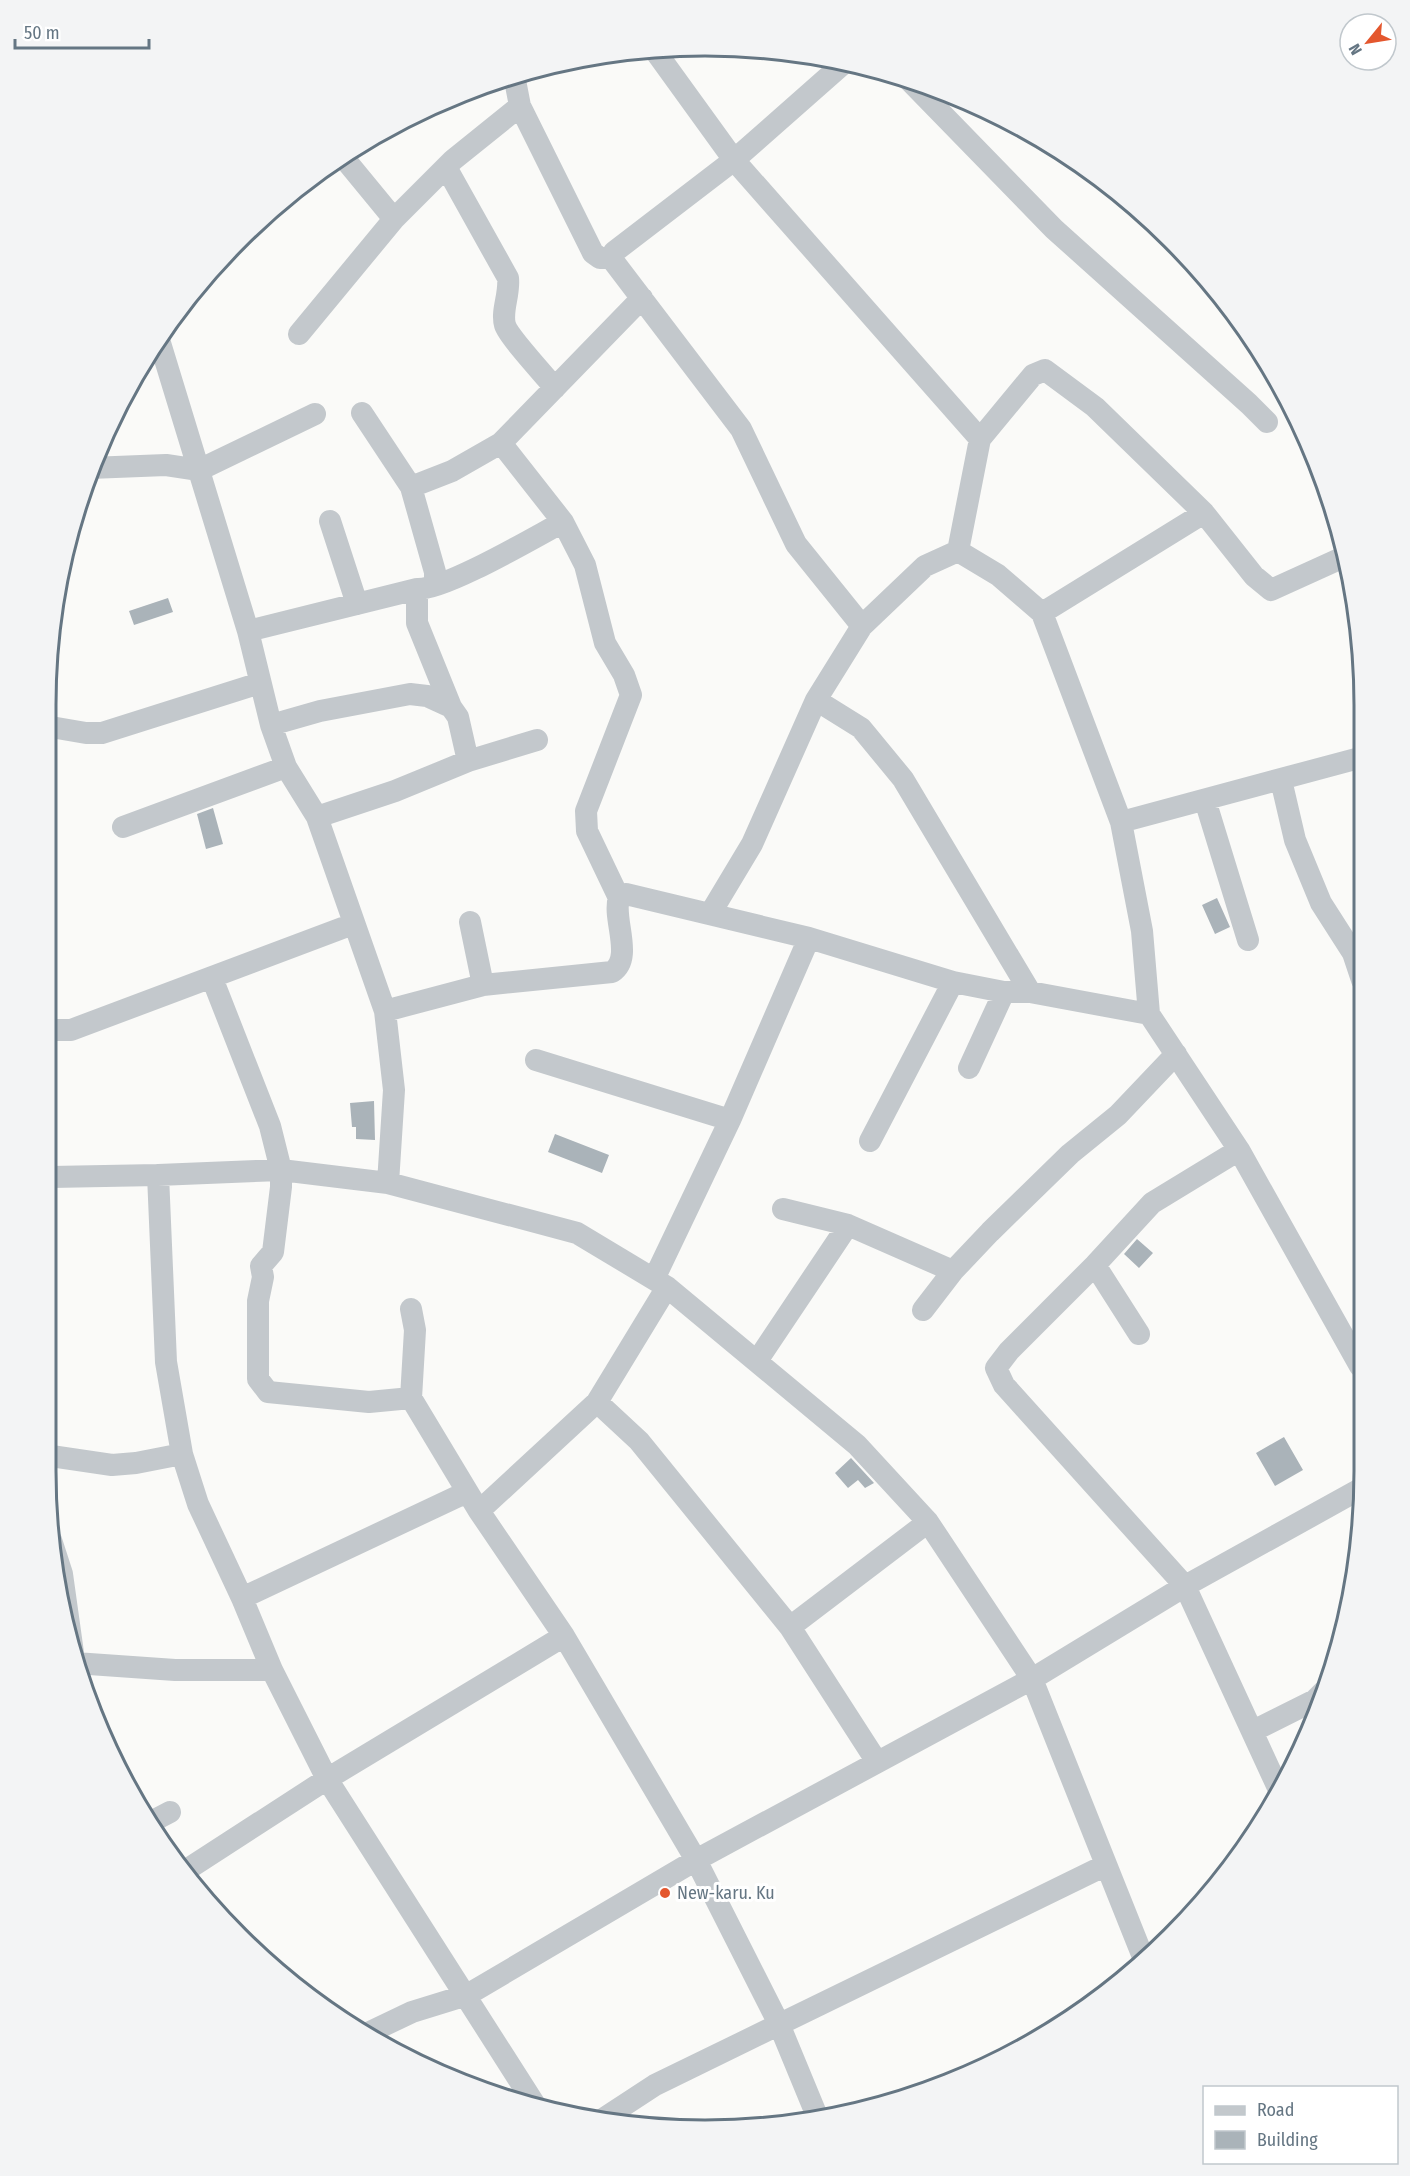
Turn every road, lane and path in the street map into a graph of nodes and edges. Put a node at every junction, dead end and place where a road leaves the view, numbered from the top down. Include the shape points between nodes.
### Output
1 (661, 57) edge
2 (837, 69) edge
3 (516, 84) edge
4 (920, 92) edge
5 (520, 106) junction
6 (734, 160) junction
7 (348, 163) edge
8 (446, 167) junction
9 (394, 219) junction
10 (611, 258) junction
11 (642, 298) junction
12 (299, 333) dead end
13 (162, 349) edge
14 (555, 388) junction
15 (362, 413) dead end
16 (315, 414) dead end
17 (1267, 422) dead end
18 (980, 439) junction
19 (501, 443) junction
20 (101, 468) edge
21 (199, 470) junction
22 (411, 487) junction
23 (1204, 513) junction
24 (330, 521) dead end
25 (562, 522) junction
26 (958, 550) junction
27 (1338, 560) edge
28 (426, 587) junction
29 (357, 604) junction
30 (1042, 613) junction
31 (862, 626) junction
32 (248, 631) junction
33 (260, 684) junction
34 (434, 690) junction
35 (816, 700) junction
36 (271, 726) junction
37 (56, 728) edge
38 (537, 740) dead end
39 (1354, 760) edge
40 (468, 761) junction
41 (286, 766) junction
42 (1281, 780) junction
43 (1205, 800) junction
44 (317, 817) junction
45 (1121, 822) junction
46 (123, 826) dead end
47 (619, 898) junction
48 (710, 915) junction
49 (470, 922) dead end
50 (353, 924) junction
51 (809, 938) junction
52 (1248, 940) dead end
53 (1354, 956) edge
54 (212, 978) junction
55 (953, 982) junction
56 (483, 985) junction
57 (1004, 992) junction
58 (1030, 992) junction
59 (385, 1011) junction
60 (1149, 1014) junction
61 (56, 1030) edge
62 (1176, 1054) junction
63 (536, 1060) dead end
64 (969, 1068) dead end
65 (730, 1120) junction
66 (870, 1141) dead end
67 (1239, 1150) junction
68 (281, 1170) junction
69 (158, 1175) junction
70 (56, 1177) edge
71 (388, 1183) junction
72 (783, 1209) dead end
73 (848, 1225) junction
74 (1095, 1265) junction
75 (953, 1271) junction
76 (661, 1283) junction
77 (411, 1309) dead end
78 (923, 1310) dead end
79 (1139, 1334) dead end
80 (1354, 1355) edge
81 (757, 1361) junction
82 (411, 1398) junction
83 (597, 1402) junction
84 (182, 1454) junction
85 (56, 1457) edge
86 (1353, 1493) edge
87 (473, 1502) junction
88 (928, 1522) junction
89 (1185, 1586) junction
90 (242, 1598) junction
91 (790, 1627) junction
92 (564, 1636) junction
93 (85, 1662) edge
94 (272, 1670) junction
95 (1032, 1679) junction
96 (1312, 1702) edge
97 (1253, 1731) junction
98 (877, 1762) junction
99 (327, 1779) junction
100 (1275, 1781) edge
101 (170, 1812) dead end
102 (157, 1819) edge
103 (696, 1860) junction
104 (1106, 1865) junction
105 (191, 1867) edge
106 (1141, 1952) edge
107 (467, 1995) junction
108 (779, 2024) junction
109 (375, 2030) edge
110 (529, 2096) edge
111 (815, 2111) edge
112 (611, 2114) edge

1 - 6 street
2 - 6 street
3 - 5 street
4 - 17 street via 1054,229
5 - 8 street
5 - 10 street via 593,253
6 - 10 street
6 - 18 street
7 - 9 street
8 - 9 street
8 - 14 street via 508,278 505,325
9 - 12 street
10 - 11 street
11 - 14 street
11 - 31 street via 741,429 796,544
13 - 21 street
14 - 19 street
15 - 22 street
16 - 21 street
18 - 23 street via 1033,375 1045,370 1095,407
18 - 26 street
19 - 22 street via 452,471
19 - 25 street
20 - 21 street via 166,465
21 - 32 street
22 - 28 street via 435,572
23 - 27 street via 1254,576 1271,590
23 - 30 street
24 - 29 street
25 - 28 street via 467,572
25 - 47 street via 585,565 605,643 631,695 586,811 587,831
26 - 30 street via 998,575
26 - 31 street via 925,566
28 - 29 street
28 - 34 street via 417,623
29 - 32 street
30 - 45 street
31 - 35 street
32 - 33 street
33 - 36 street
33 - 37 street via 102,733
34 - 36 street via 320,711
34 - 40 street via 459,717
35 - 48 street via 752,844
35 - 58 street via 861,728 903,779
36 - 41 street
38 - 40 street
39 - 42 street
40 - 44 street
41 - 44 street
41 - 46 street
42 - 43 street
42 - 53 street via 1295,840 1321,903
43 - 45 street
43 - 52 street
44 - 50 street
45 - 60 street via 1142,931
47 - 48 street via 626,894
47 - 56 street via 621,939 617,969
48 - 51 street
49 - 56 street
50 - 54 street
50 - 59 street
51 - 55 street
51 - 65 street
54 - 61 street via 71,1030
54 - 68 street via 270,1126
55 - 57 street
55 - 66 street
56 - 59 street
57 - 58 street
57 - 64 street
58 - 60 street
59 - 71 street via 394,1090
60 - 62 street
62 - 67 street
62 - 75 street via 1118,1115 1070,1154
63 - 65 street
65 - 76 street
67 - 74 street via 1152,1203
67 - 80 street
68 - 69 street
68 - 71 street
68 - 82 street via 273,1252 261,1266 258,1379 268,1392 369,1402
69 - 70 street
69 - 84 street via 165,1362
71 - 76 street via 577,1233
72 - 73 street
73 - 75 street
73 - 81 street
74 - 79 street
74 - 89 street via 996,1368 1004,1385
75 - 78 street
76 - 81 street
76 - 83 street
77 - 82 street via 415,1330
81 - 88 street via 857,1445
82 - 87 street
83 - 87 street
83 - 91 street via 639,1441
84 - 85 street via 112,1465
84 - 90 street via 198,1504
86 - 89 street
87 - 90 street
87 - 92 street
88 - 91 street
88 - 95 street
89 - 95 street
89 - 97 street
90 - 94 street
91 - 98 street
92 - 99 street
92 - 103 street
93 - 94 street via 175,1670
94 - 99 street
95 - 98 street
95 - 104 street
96 - 97 street
97 - 100 street
98 - 103 street
99 - 105 street
99 - 107 street
101 - 102 street
103 - 107 street
103 - 108 street
104 - 106 street
104 - 108 street
107 - 109 street via 412,2012
107 - 110 street
108 - 111 street
108 - 112 street via 655,2085

